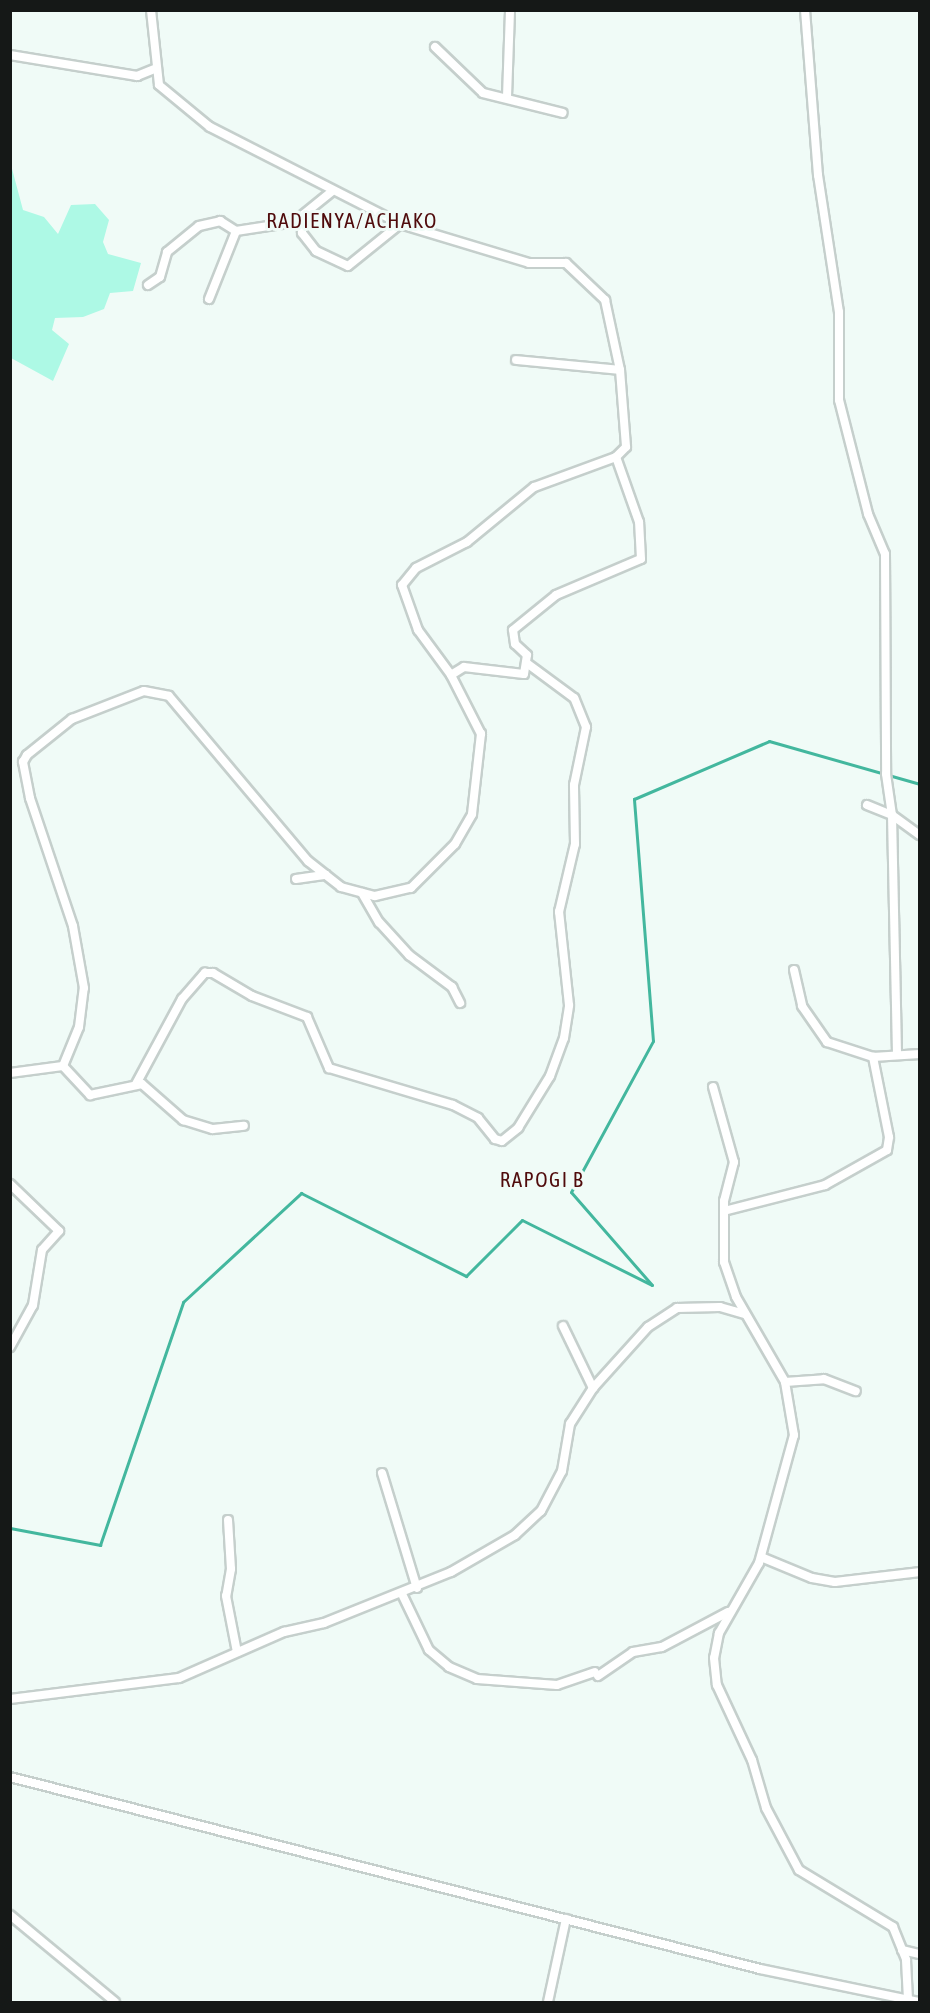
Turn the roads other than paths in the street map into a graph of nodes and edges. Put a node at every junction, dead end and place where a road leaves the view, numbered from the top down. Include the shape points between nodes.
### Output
1 (151, 10) edge
2 (510, 10) edge
3 (805, 10) edge
4 (435, 47) dead end
5 (10, 55) edge
6 (154, 69) junction
7 (507, 97) junction
8 (563, 113) dead end
9 (331, 192) junction
10 (300, 218) junction
11 (400, 224) junction
12 (236, 231) junction
13 (148, 285) dead end
14 (209, 299) dead end
15 (516, 360) dead end
16 (620, 370) junction
17 (616, 457) junction
18 (528, 664) junction
19 (451, 675) junction
20 (867, 805) dead end
21 (892, 815) junction
22 (920, 835) edge
23 (326, 874) junction
24 (296, 879) dead end
25 (362, 893) junction
26 (794, 970) dead end
27 (460, 1003) dead end
28 (920, 1054) edge
29 (897, 1055) junction
30 (873, 1057) junction
31 (63, 1066) junction
32 (10, 1073) edge
33 (136, 1084) junction
34 (713, 1087) dead end
35 (244, 1126) dead end
36 (10, 1184) edge
37 (724, 1211) junction
38 (745, 1314) junction
39 (563, 1326) dead end
40 (10, 1347) edge
41 (785, 1382) junction
42 (593, 1388) junction
43 (856, 1391) dead end
44 (382, 1473) dead end
45 (228, 1520) dead end
46 (761, 1557) junction
47 (920, 1572) edge
48 (417, 1588) junction
49 (402, 1594) junction
50 (728, 1612) junction
51 (237, 1652) junction
52 (10, 1699) edge
53 (10, 1777) edge
54 (10, 1915) edge
55 (566, 1919) junction
56 (902, 1950) junction
57 (920, 1954) edge
58 (908, 2000) junction
59 (115, 2002) edge
60 (548, 2002) edge
61 (919, 2002) edge

1 - 6 street
2 - 7 street
3 - 21 street via 818,175 840,312 839,400 868,514 885,554 886,774
4 - 7 street via 483,93
5 - 6 street via 137,76
6 - 9 street via 172,100 210,128
7 - 8 street
9 - 10 street
9 - 11 street
10 - 11 street via 302,232 316,251 348,266
10 - 12 street via 271,229
11 - 16 street via 529,263 555,260 575,267 605,300
12 - 13 street via 220,221 199,226 167,252 159,277
12 - 14 street
15 - 16 street
16 - 17 street via 627,443
17 - 18 street via 639,522 641,559 556,595 513,630
17 - 19 street via 534,486 467,542 416,568 402,585 418,630
18 - 19 street via 519,676 464,667
18 - 33 street via 574,698 586,727 574,785 575,844 559,912 569,1005 564,1038 550,1076 518,1128 502,1141 495,1139 478,1118 453,1105 329,1068 307,1017 252,996 213,973 205,973 182,999
19 - 25 street via 465,694 481,734 469,825 411,888
20 - 21 street
21 - 22 street
21 - 29 street
23 - 24 street
23 - 25 street
23 - 31 street via 169,696 144,691 72,719 23,762 40,831 73,926 84,988 79,1027
25 - 27 street via 379,922 409,955 452,987
26 - 30 street via 802,1006 816,1033
28 - 29 street
29 - 30 street
30 - 37 street via 889,1137 886,1150 825,1185
31 - 32 street
31 - 33 street via 90,1095
33 - 35 street via 199,1126
34 - 37 street via 734,1162
36 - 40 street via 59,1231 42,1250 33,1305
37 - 38 street via 724,1262
38 - 41 street
38 - 42 street via 720,1307 669,1312
39 - 42 street
41 - 43 street via 824,1379
41 - 46 street via 793,1453
42 - 48 street via 570,1424 562,1471 541,1511 515,1535
44 - 48 street
45 - 51 street via 226,1606
46 - 47 street via 812,1578 835,1582
46 - 50 street
48 - 49 street
49 - 50 street via 429,1650 449,1667 477,1679 557,1686 596,1674 633,1652 662,1647
49 - 51 street
50 - 56 street via 714,1658 717,1684 752,1760 766,1808 800,1870 887,1919
51 - 52 street via 179,1678
53 - 55 street
54 - 59 street
55 - 58 street
55 - 60 street
56 - 57 street
56 - 58 street
58 - 61 street

